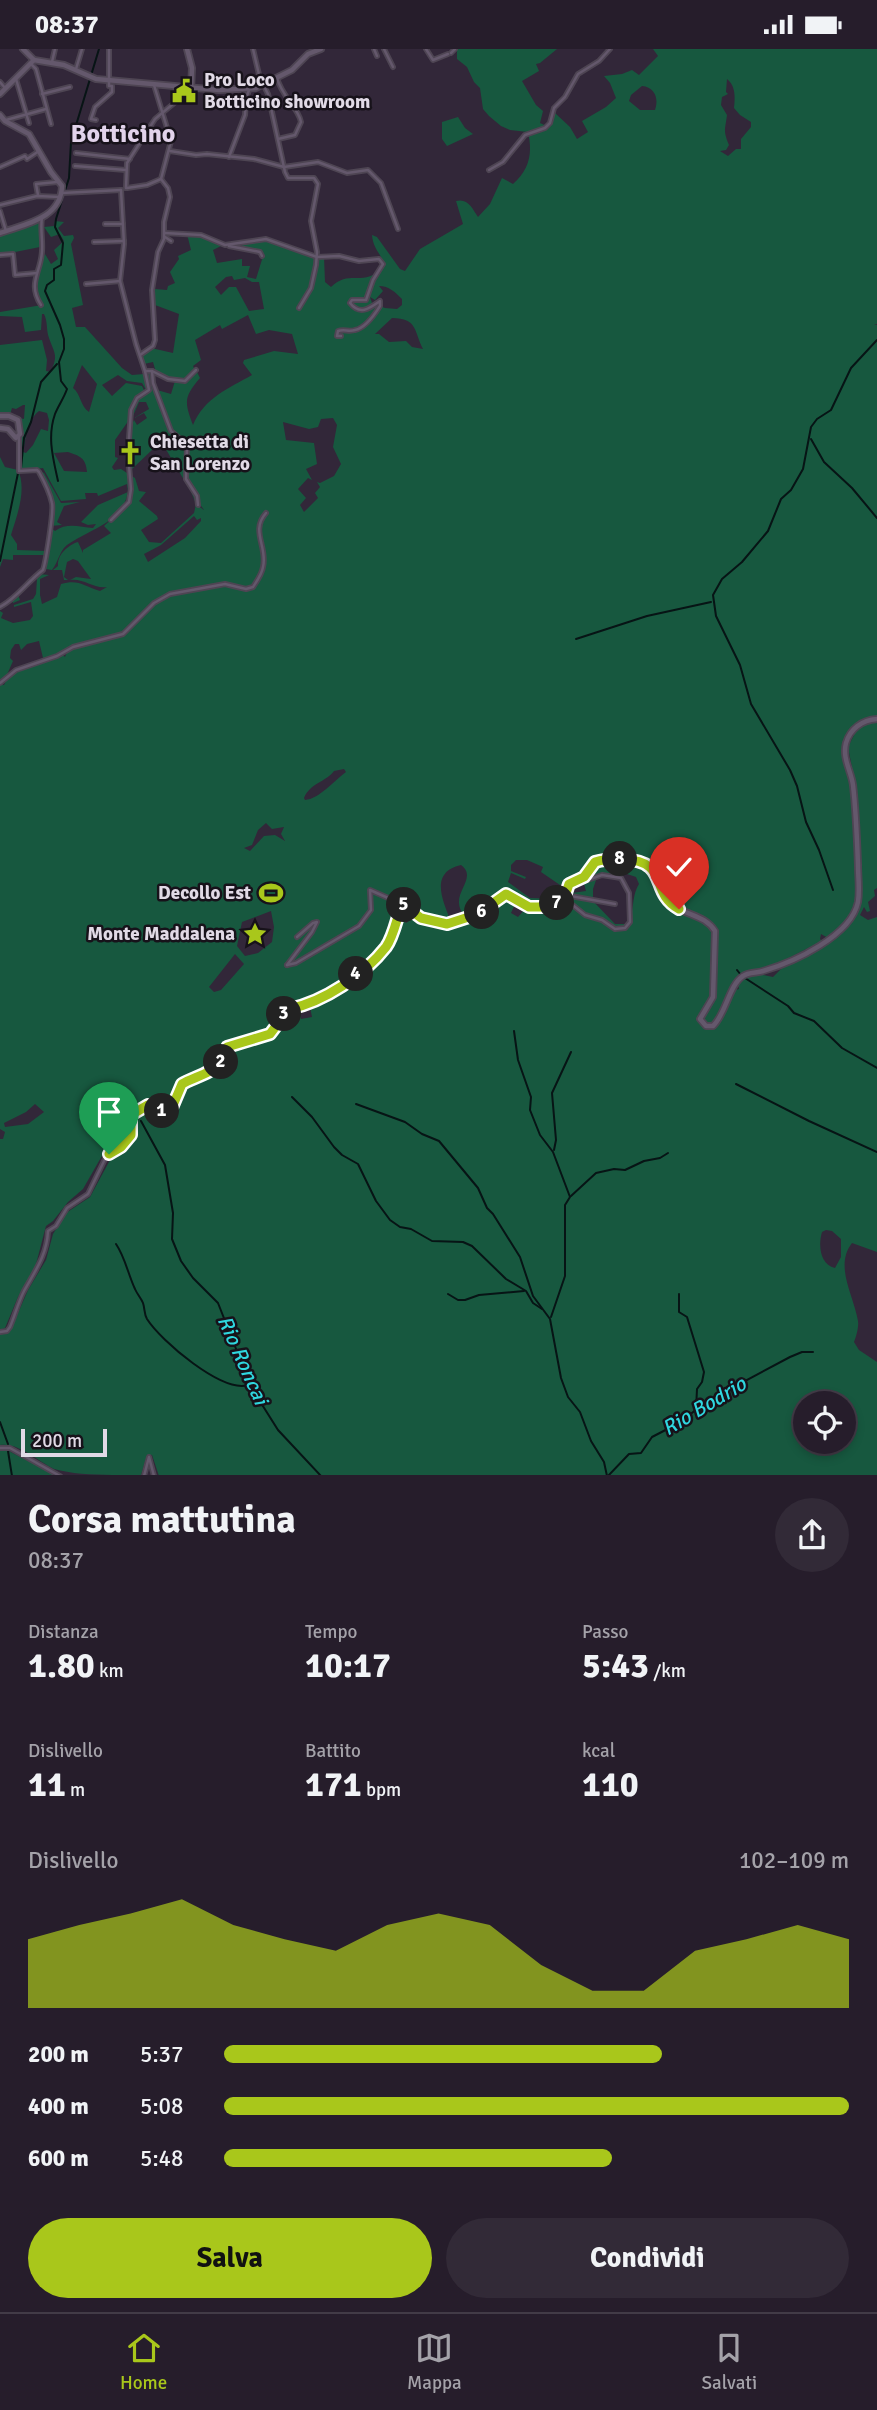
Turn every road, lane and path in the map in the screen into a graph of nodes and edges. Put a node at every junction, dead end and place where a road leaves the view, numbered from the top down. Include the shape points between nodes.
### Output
1 (23, 49) edge
2 (55, 49) edge
3 (82, 49) edge
4 (109, 49) edge
5 (187, 49) edge
6 (253, 49) edge
7 (321, 49) edge
8 (374, 49) edge
9 (384, 49) edge
10 (426, 49) edge
11 (456, 49) edge
12 (610, 49) edge
13 (377, 56) dead end
14 (52, 62) junction
15 (31, 63) junction
16 (393, 67) dead end
17 (76, 69) junction
18 (15, 78) junction
19 (276, 78) junction
20 (109, 81) junction
21 (0, 82) edge
22 (154, 85) junction
23 (262, 85) junction
24 (69, 87) dead end
25 (5, 88) junction
26 (191, 89) junction
27 (249, 90) junction
28 (0, 94) edge
29 (43, 94) junction
30 (46, 109) junction
31 (162, 111) junction
32 (0, 114) edge
33 (26, 114) junction
34 (96, 120) dead end
35 (5, 121) junction
36 (29, 123) dead end
37 (51, 124) dead end
38 (278, 139) junction
39 (39, 151) junction
40 (170, 151) junction
41 (76, 153) dead end
42 (229, 157) junction
43 (130, 159) junction
44 (75, 166) dead end
45 (0, 167) edge
46 (284, 167) junction
47 (126, 170) junction
48 (489, 170) dead end
49 (161, 179) junction
50 (60, 182) junction
51 (124, 189) junction
52 (63, 194) junction
53 (38, 196) junction
54 (0, 205) edge
55 (0, 211) edge
56 (42, 218) junction
57 (105, 224) dead end
58 (123, 224) junction
59 (398, 229) dead end
60 (3, 232) edge
61 (165, 235) junction
62 (124, 240) junction
63 (171, 241) dead end
64 (94, 242) dead end
65 (225, 245) junction
66 (0, 255) edge
67 (262, 256) dead end
68 (317, 257) junction
69 (37, 273) junction
70 (120, 281) junction
71 (86, 284) dead end
72 (41, 305) dead end
73 (299, 308) dead end
74 (341, 336) dead end
75 (140, 355) junction
76 (152, 370) junction
77 (196, 370) dead end
78 (145, 371) junction
79 (0, 416) edge
80 (0, 428) edge
81 (19, 437) junction
82 (198, 505) dead end
83 (267, 513) dead end
84 (111, 520) dead end
85 (0, 607) edge
86 (0, 683) edge
87 (877, 719) edge
88 (568, 887) junction
89 (565, 897) junction
90 (615, 904) dead end
91 (404, 905) junction
92 (297, 937) dead end
93 (0, 1332) edge
94 (0, 1448) edge
95 (60, 1475) edge
96 (144, 1475) edge
97 (154, 1475) edge

1 - 15 street
2 - 14 street
3 - 17 street
4 - 20 street
5 - 26 street
6 - 23 street
7 - 19 street
8 - 13 street
9 - 16 street
10 - 11 street via 433,60
12 - 48 street via 578,74 554,107 550,123 525,135 503,162
14 - 15 street
14 - 17 street
15 - 18 street
15 - 29 street
17 - 20 street
18 - 25 street
18 - 33 street
19 - 23 street
19 - 38 street via 301,122 295,135
20 - 22 street
20 - 34 street via 111,95 92,112 91,120
21 - 25 street
22 - 26 street
22 - 31 street
23 - 27 street
23 - 38 street
24 - 29 street
25 - 28 street
26 - 27 street
26 - 31 street
27 - 42 street
29 - 30 street
30 - 33 street
30 - 37 street
31 - 40 street
31 - 43 street
32 - 35 street
33 - 35 street
33 - 36 street
35 - 39 street via 29,134
38 - 46 street
39 - 45 street
39 - 50 street
40 - 42 street
40 - 49 street
41 - 43 street
42 - 46 street
43 - 47 street
44 - 47 street
46 - 59 street via 311,162 347,173 368,170 381,183
46 - 68 street via 288,178 317,179 311,221
47 - 51 street
49 - 51 street
49 - 61 street via 170,197
50 - 52 street
50 - 53 street via 36,184
51 - 52 street
51 - 58 street
52 - 53 street
52 - 56 street
53 - 54 street
55 - 60 street
56 - 60 street
56 - 69 street
57 - 58 street
58 - 62 street
61 - 63 street
61 - 65 street via 201,235
61 - 75 street via 152,290 155,340
62 - 64 street
62 - 70 street
65 - 67 street via 258,251
65 - 68 street via 266,239
66 - 69 street via 13,254 15,275
68 - 73 street via 311,288
68 - 74 street via 382,261 366,300 350,303 360,310 380,302 380,306 361,328 342,329 337,335
69 - 72 street via 35,295
70 - 71 street
70 - 75 street
75 - 78 street
76 - 77 street via 163,378 185,381
76 - 78 street
76 - 82 street via 170,431 187,445 186,479
78 - 84 street via 149,390 137,398 131,410 129,502
79 - 81 street via 18,420
80 - 81 street
81 - 85 street via 19,471 39,472 53,506 49,544 43,570
83 - 86 street via 258,531 263,567 251,589 225,584 170,594 122,634 73,647 16,670
87 - 88 street via 857,726 845,750 853,785 859,889 851,920 825,942 782,964 744,975 713,1026 699,1019 713,997 715,931 670,902 651,866 640,860 602,860
88 - 89 street
88 - 89 street via 602,875 621,878 629,893 631,920 625,928 615,930 603,920 585,915
89 - 90 street
89 - 91 street via 529,907 506,894 478,914 447,924 421,918
91 - 92 street via 370,890 371,910 359,926 289,966 317,922
91 - 93 street via 386,946 337,991 289,1009 270,1034 227,1047 218,1065 182,1084 171,1110 148,1105 131,1115 131,1135 106,1157 88,1194 67,1208 48,1231 38,1270 10,1327
94 - 95 street via 10,1448
96 - 97 street via 149,1457

